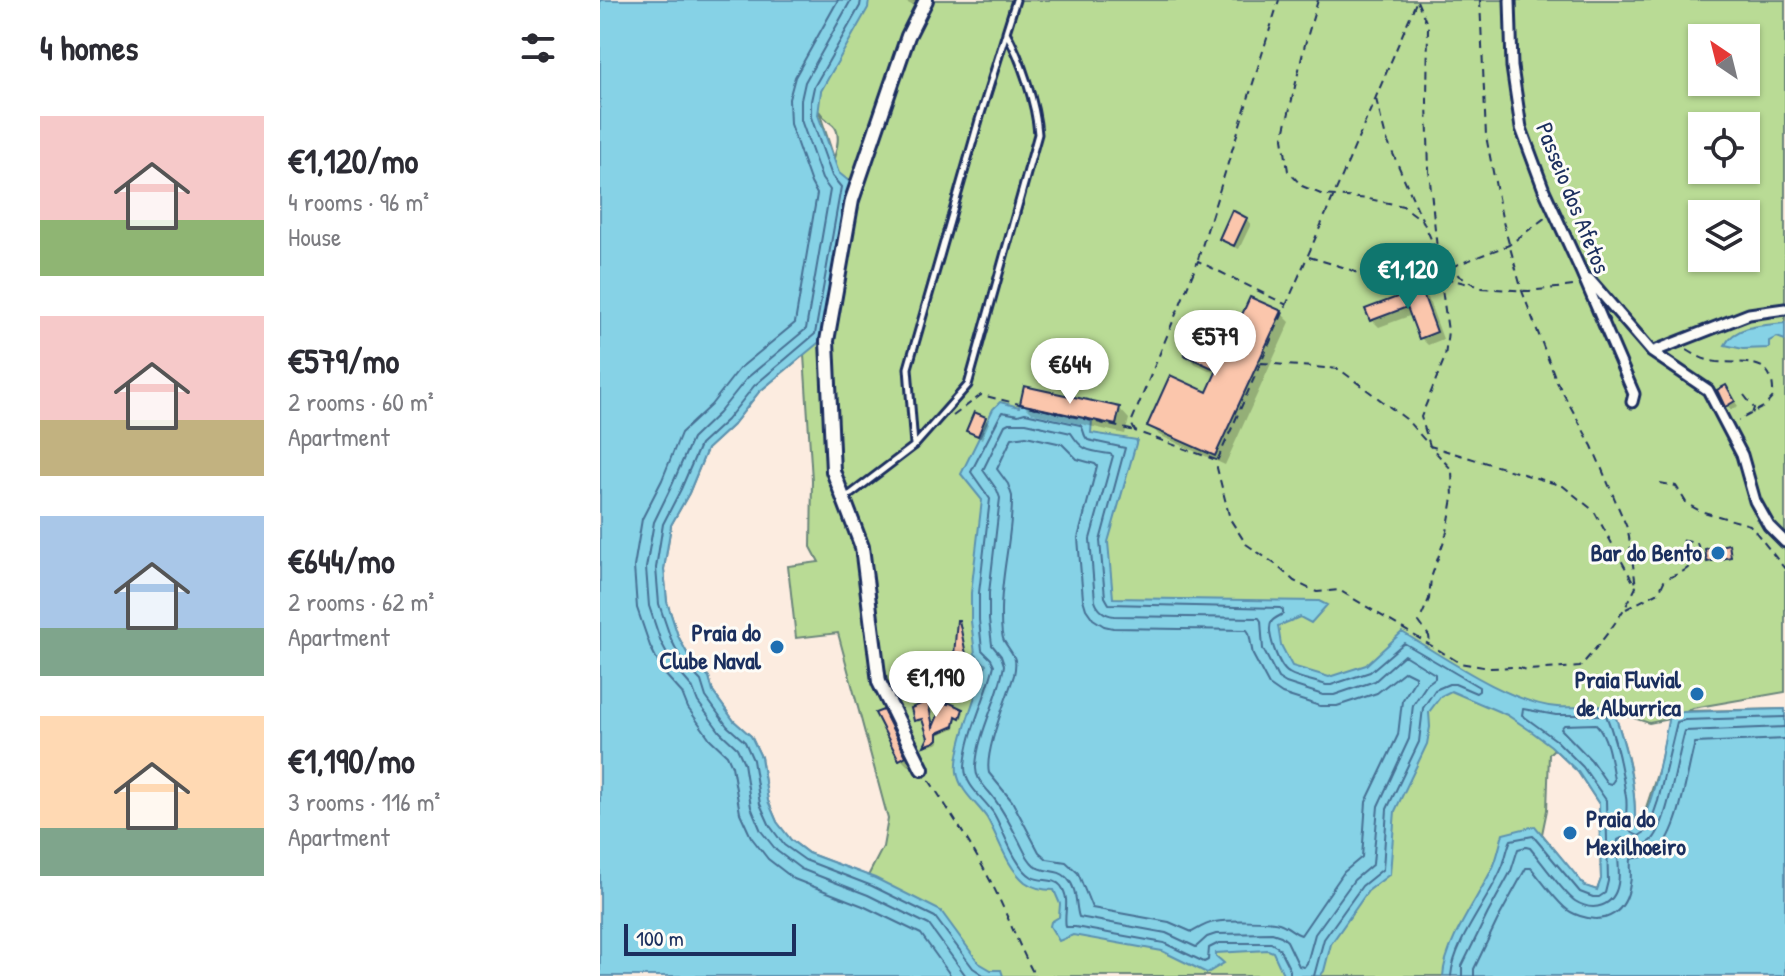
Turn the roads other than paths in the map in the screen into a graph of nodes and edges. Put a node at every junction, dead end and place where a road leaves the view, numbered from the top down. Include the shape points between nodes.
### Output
1 (926, 0) edge
2 (1016, 0) edge
3 (1510, 0) edge
4 (1006, 32) junction
5 (1581, 271) junction
6 (1785, 309) edge
7 (1652, 352) junction
8 (1632, 402) dead end
9 (914, 446) junction
10 (843, 498) junction
11 (1785, 542) edge
12 (922, 769) road end

1 - 10 street via 908,36 852,200 827,341 833,471
2 - 4 lane
3 - 5 street, Passeio dos Afetos via 1521,128
4 - 9 lane via 908,368
4 - 9 lane via 1017,51 1038,134 968,385
5 - 7 street
5 - 8 street, Passeio dos Afetos via 1634,394
6 - 7 street via 1749,314
7 - 11 street via 1708,390 1742,455 1755,501
9 - 10 lane
10 - 12 street via 862,547 879,682

